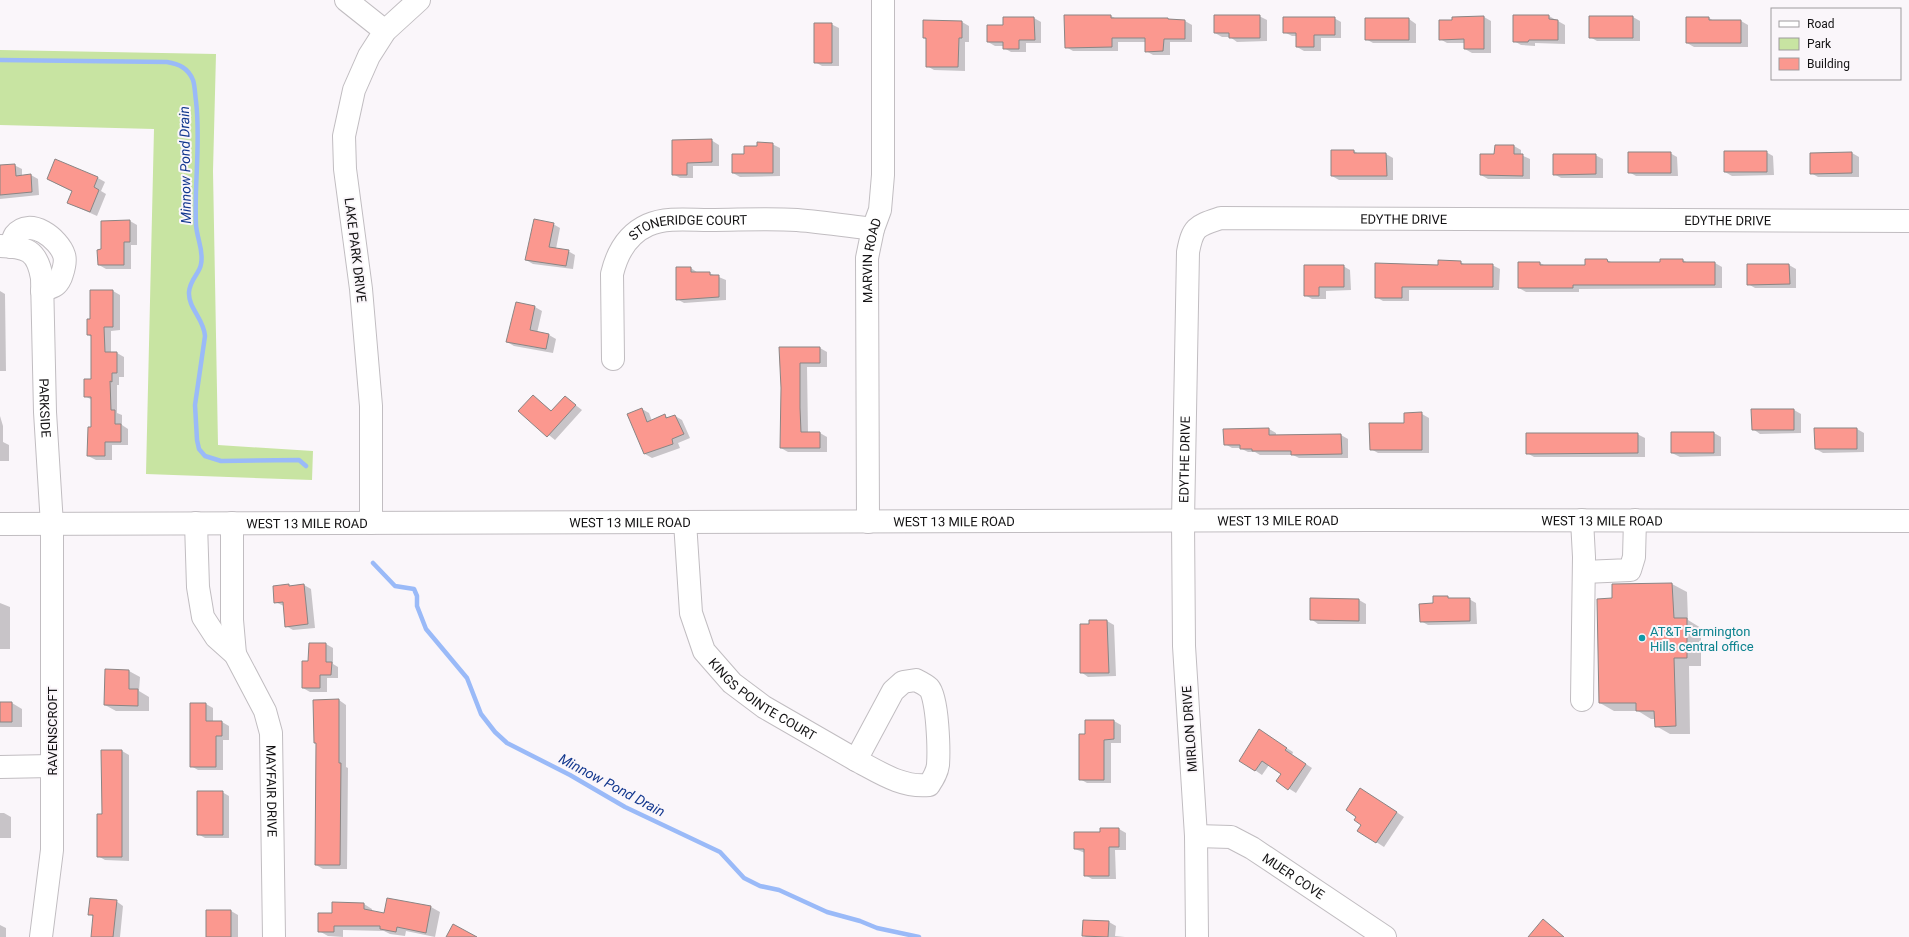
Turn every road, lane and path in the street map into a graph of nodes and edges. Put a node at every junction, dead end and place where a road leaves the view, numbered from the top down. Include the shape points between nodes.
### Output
1 (346, 0) edge
2 (419, 0) edge
3 (883, 0) edge
4 (384, 31) junction
5 (1909, 221) edge
6 (873, 229) junction
7 (6, 247) edge
8 (613, 359) dead end
9 (1582, 520) junction
10 (1635, 520) junction
11 (1183, 521) junction
12 (1909, 521) edge
13 (685, 522) junction
14 (868, 522) junction
15 (196, 523) junction
16 (232, 523) junction
17 (372, 523) junction
18 (0, 524) edge
19 (52, 524) junction
20 (1584, 572) junction
21 (235, 654) junction
22 (1582, 700) dead end
23 (856, 760) junction
24 (52, 766) junction
25 (0, 767) edge
26 (1196, 836) junction
27 (41, 937) edge
28 (274, 937) edge
29 (1197, 937) edge
30 (1384, 937) edge

1 - 4 street
2 - 4 street, LAKE PARK DRIVE
3 - 6 street, MARVIN ROAD via 883,175 880,210
4 - 17 street, LAKE PARK DRIVE via 369,56 354,90 344,136 372,406
5 - 11 street, EDYTHE DRIVE via 1221,218 1200,225 1191,235 1188,252
6 - 8 street, STONERIDGE COURT via 796,220 691,220 656,222 648,225 629,239 615,262 612,274
6 - 14 street, MARVIN ROAD via 867,258
7 - 19 street, PARKSIDE via 28,250 38,260 42,278 45,412
9 - 10 street, WEST 13 MILE ROAD
9 - 11 street, WEST 13 MILE ROAD
9 - 20 street
10 - 12 street, WEST 13 MILE ROAD
10 - 20 street via 1634,557 1630,570
11 - 14 street, WEST 13 MILE ROAD
11 - 26 street, MIRLON DRIVE via 1184,646
13 - 14 street, WEST 13 MILE ROAD
13 - 17 street, WEST 13 MILE ROAD
13 - 23 street, KINGS POINTE COURT via 691,613 704,651 732,683 764,707
15 - 16 street, WEST 13 MILE ROAD
15 - 19 street, WEST 13 MILE ROAD
15 - 21 street, MAYFAIR DRIVE via 198,587 203,617 216,637
16 - 17 street, WEST 13 MILE ROAD
16 - 21 street, MAYFAIR DRIVE via 232,620
18 - 19 street, WEST 13 MILE ROAD
19 - 24 street, RAVENSCROFT
20 - 22 street
21 - 28 street, MAYFAIR DRIVE via 265,711 271,733
23 - 23 street, KINGS POINTE COURT via 907,784 929,785 938,766 934,698 929,688 916,680 904,682 893,691
24 - 25 street
24 - 27 street, RAVENSCROFT via 52,850
26 - 29 street, MIRLON DRIVE
26 - 30 street, MUER COVE via 1231,837 1252,848

